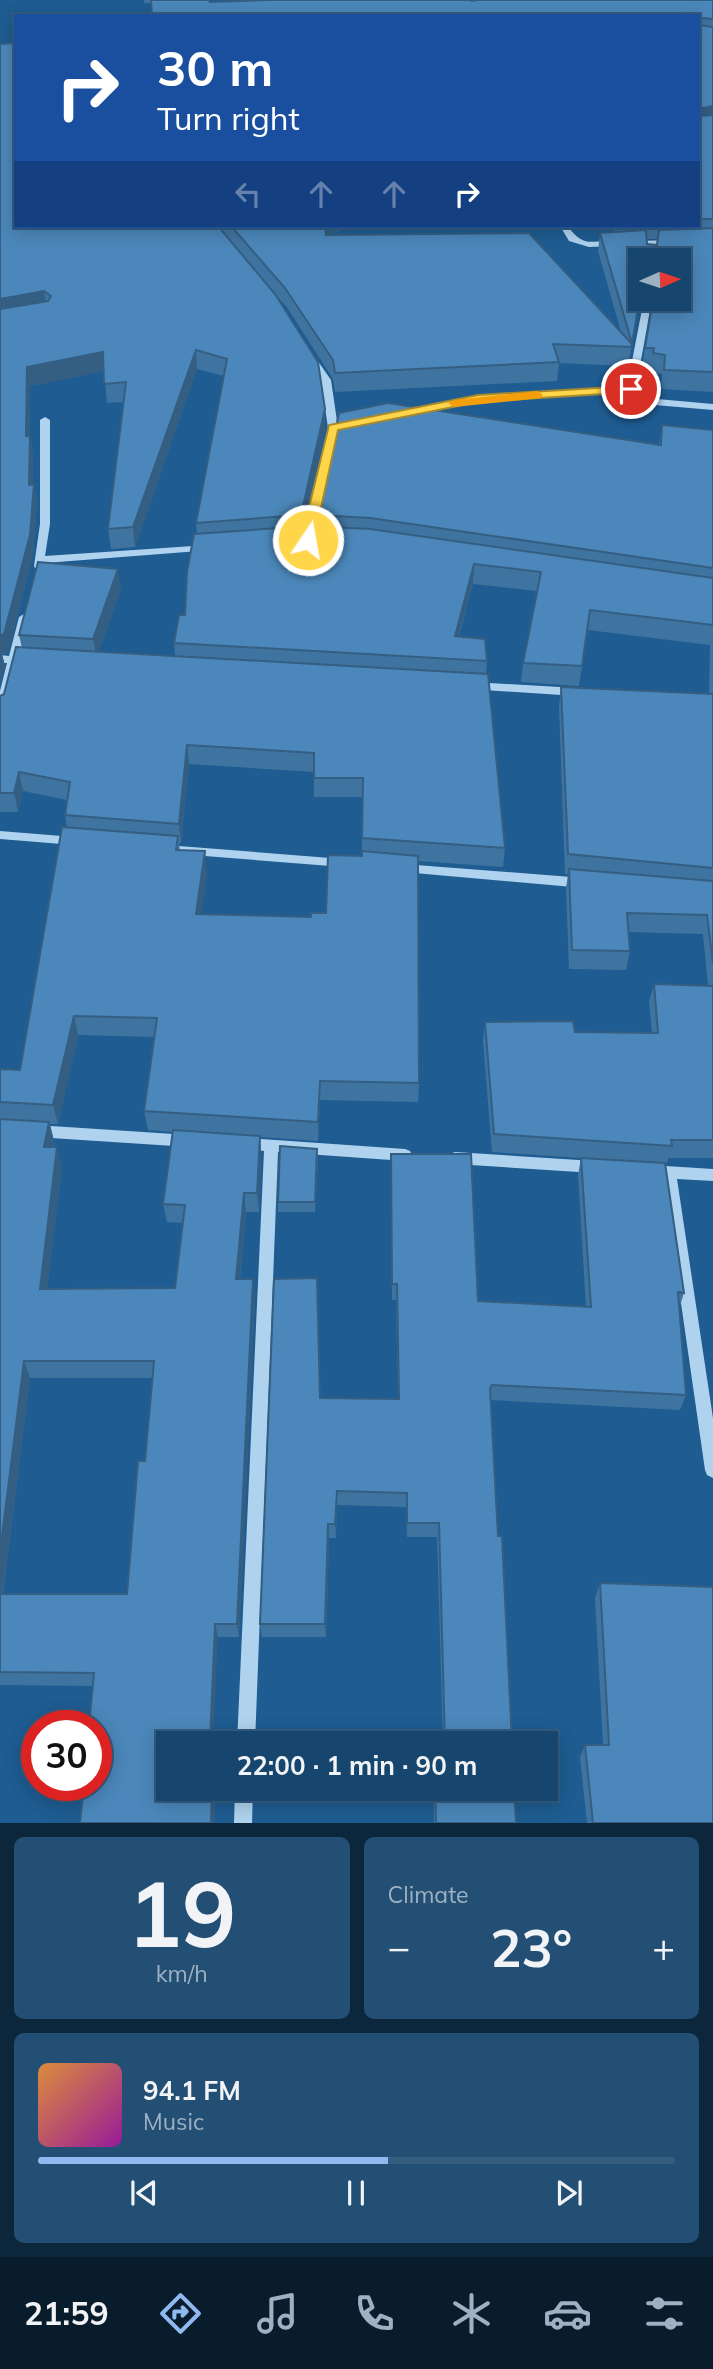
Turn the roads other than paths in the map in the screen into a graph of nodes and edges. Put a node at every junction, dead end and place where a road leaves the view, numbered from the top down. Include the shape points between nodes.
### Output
1 (565, 228) edge
2 (688, 242) edge
3 (646, 312) edge
4 (304, 345) edge
5 (631, 389) junction
6 (713, 407) edge
7 (399, 414) edge
8 (45, 420) dead end
9 (346, 425) edge
10 (333, 428) junction
11 (308, 540) junction
12 (294, 541) edge
13 (320, 541) edge
14 (214, 547) edge
15 (40, 560) junction
16 (37, 573) edge
17 (26, 610) edge
18 (0, 659) edge
19 (12, 659) junction
20 (40, 661) edge
21 (457, 685) edge
22 (596, 693) edge
23 (0, 713) edge
24 (0, 835) edge
25 (82, 842) edge
26 (151, 847) edge
27 (356, 864) edge
28 (384, 866) edge
29 (603, 884) edge
30 (27, 1130) edge
31 (204, 1142) edge
32 (231, 1143) edge
33 (271, 1146) junction
34 (669, 1172) junction
35 (713, 1175) edge
36 (713, 1470) edge
37 (247, 1731) edge
38 (244, 1801) edge
39 (243, 1823) edge

1 - 2 street via 572,239 589,245 650,247
3 - 5 street
4 - 10 street via 326,380
5 - 6 street via 643,401
5 - 7 street via 478,399
8 - 15 street via 45,524
9 - 10 street
10 - 11 street
11 - 12 street
11 - 13 street
14 - 15 street
15 - 16 street
17 - 19 street
18 - 19 street
19 - 20 street
19 - 23 street
21 - 22 street
24 - 25 street
26 - 27 street
28 - 29 street
30 - 31 street
32 - 33 street
33 - 34 street
33 - 37 street
34 - 35 street
34 - 36 street
38 - 39 street

